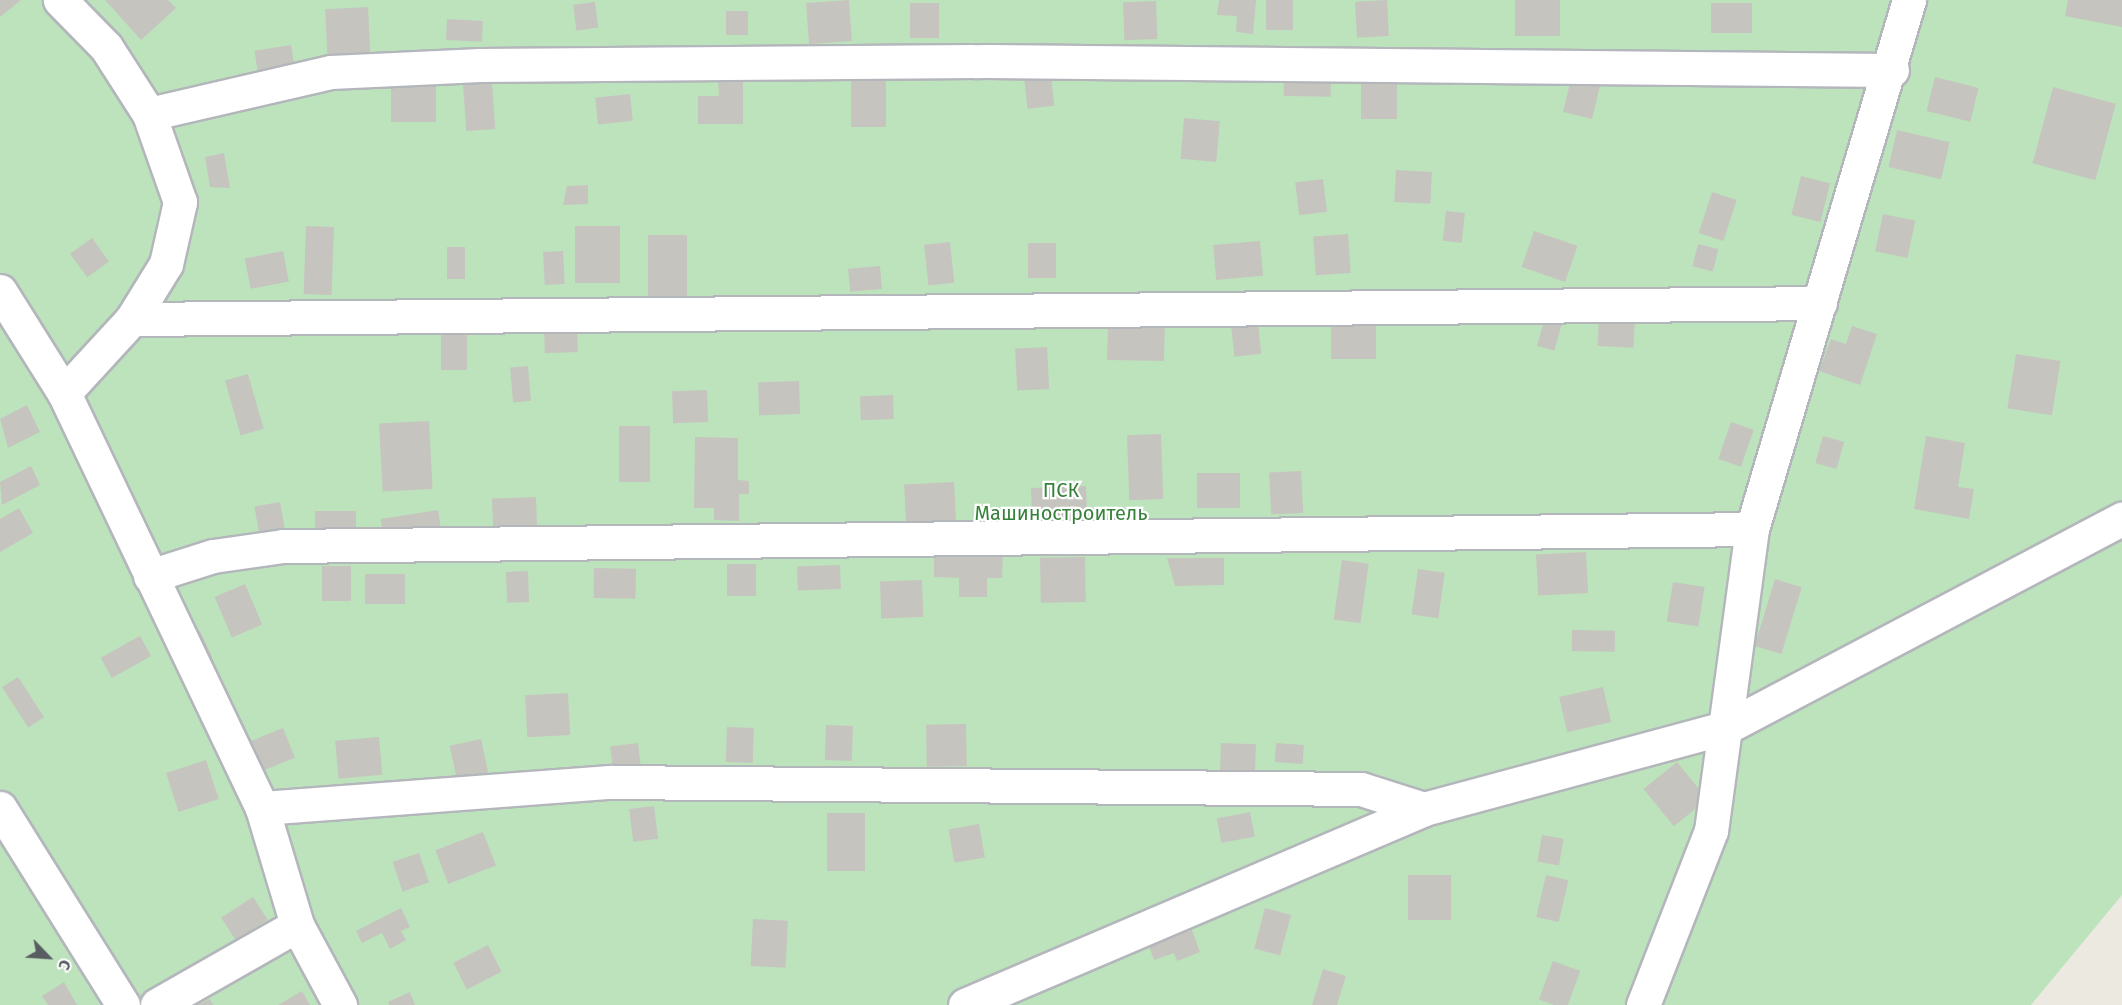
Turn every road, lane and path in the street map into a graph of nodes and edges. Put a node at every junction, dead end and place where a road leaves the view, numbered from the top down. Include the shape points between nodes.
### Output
1 (60, 0) edge
2 (1909, 0) edge
3 (1892, 70) junction
4 (148, 114) junction
5 (0, 291) edge
6 (1820, 303) junction
7 (132, 319) junction
8 (64, 393) junction
9 (2122, 519) edge
10 (1752, 529) junction
11 (150, 576) junction
12 (1725, 728) junction
13 (0, 808) edge
14 (262, 808) junction
15 (1424, 809) junction
16 (297, 925) junction
17 (123, 1005) edge
18 (157, 1005) edge
19 (340, 1005) edge
20 (965, 1005) edge
21 (1643, 1005) edge

1 - 4 street via 106,47
2 - 3 street
3 - 4 street via 987,61 480,65 331,72
3 - 6 street
4 - 7 street via 180,202 166,264
5 - 8 street
6 - 7 street
6 - 10 street
7 - 8 street
8 - 11 street
9 - 12 street
10 - 11 street via 283,546 213,555
10 - 12 street
11 - 14 street
12 - 15 street
12 - 21 street via 1711,831
13 - 17 street
14 - 15 street via 610,782 1360,789
14 - 16 street
15 - 20 street
16 - 18 street
16 - 19 street

